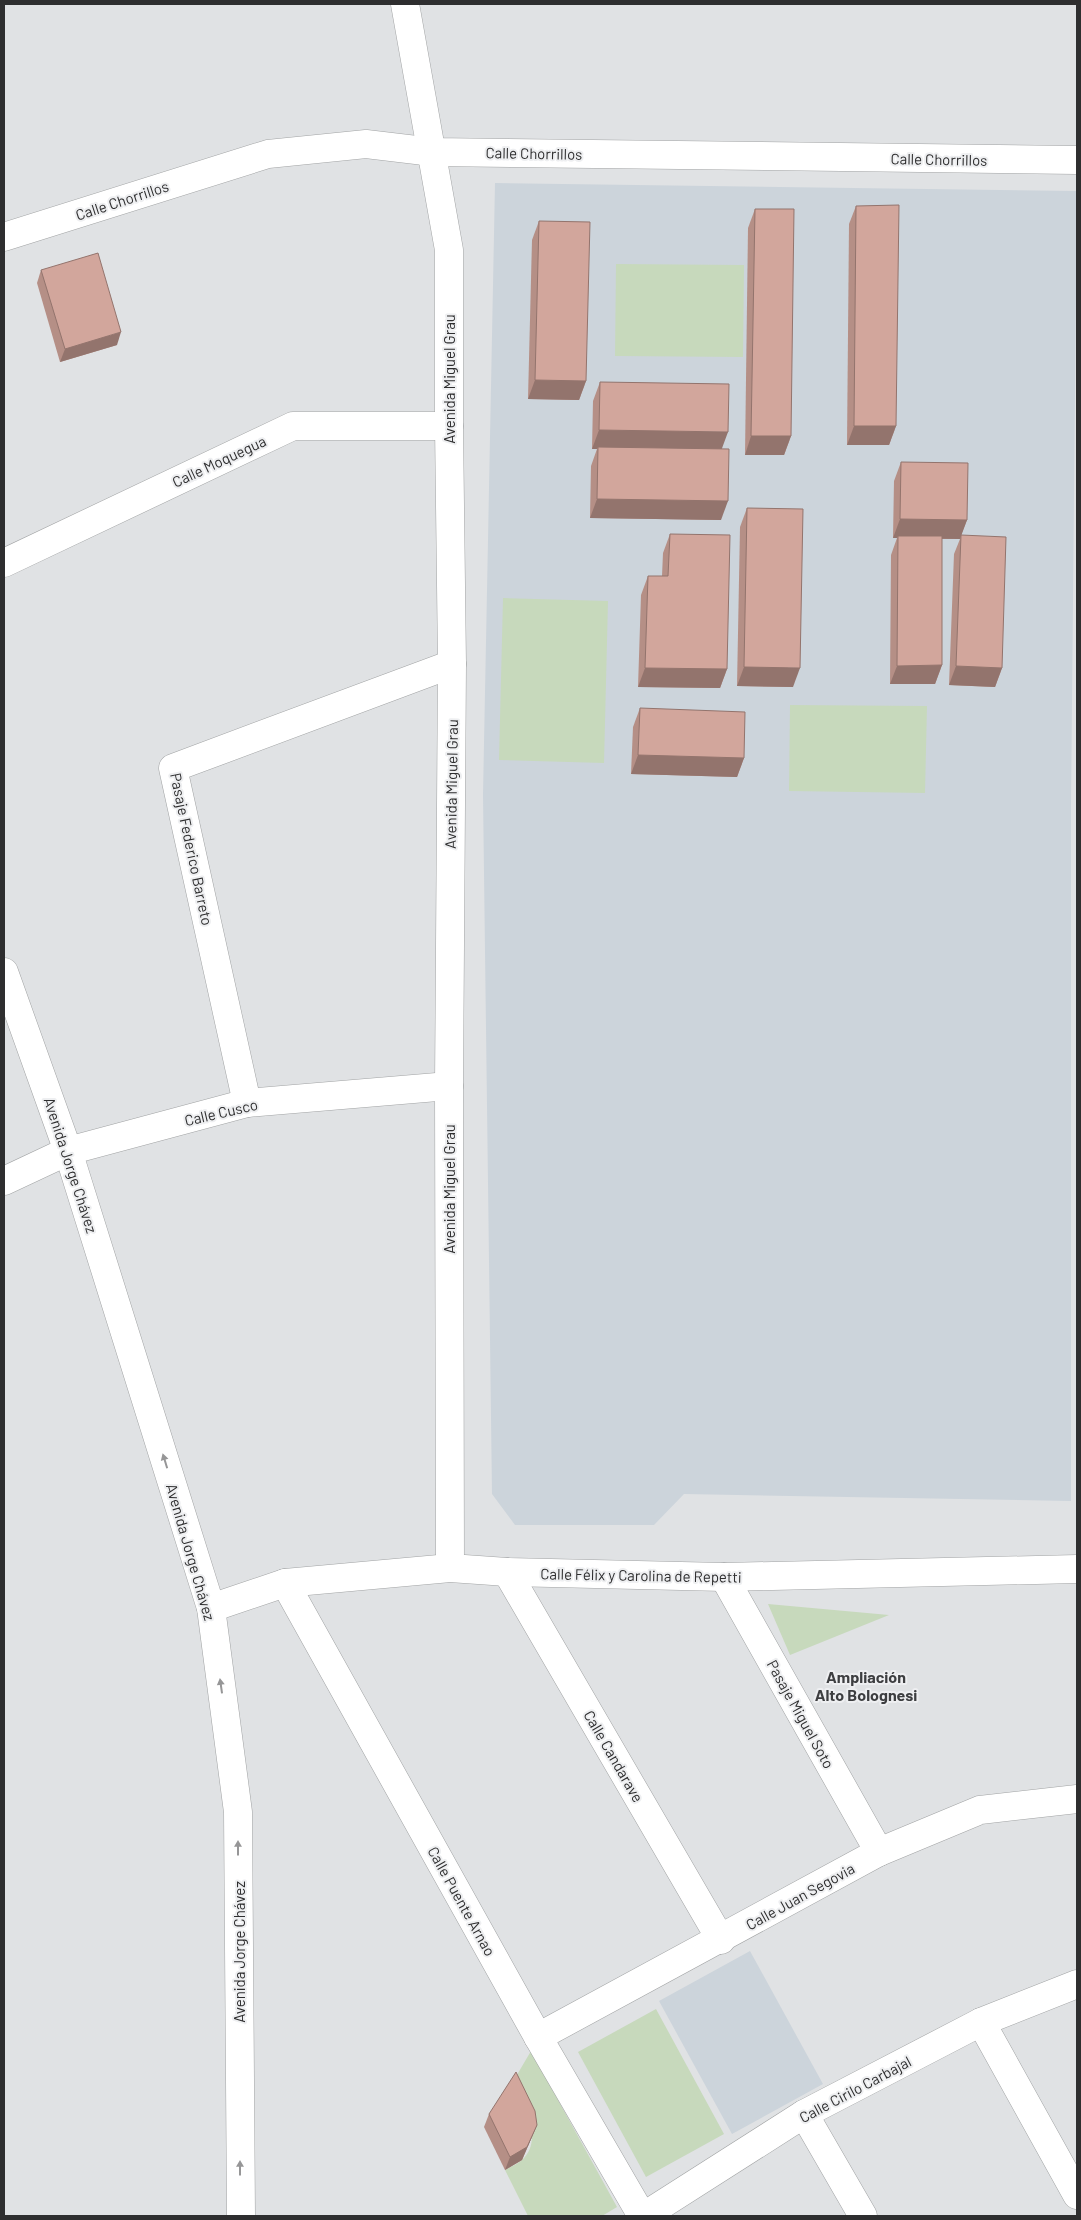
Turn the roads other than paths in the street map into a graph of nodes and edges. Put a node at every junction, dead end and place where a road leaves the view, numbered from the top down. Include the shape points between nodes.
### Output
1 (405, 4) edge
2 (433, 152) junction
3 (1077, 160) edge
4 (4, 237) edge
5 (448, 426) junction
6 (4, 563) edge
7 (452, 664) junction
8 (4, 972) edge
9 (449, 1086) junction
10 (247, 1103) junction
11 (68, 1151) junction
12 (4, 1181) edge
13 (450, 1568) junction
14 (1077, 1569) edge
15 (506, 1572) junction
16 (724, 1577) junction
17 (285, 1583) junction
18 (211, 1608) junction
19 (1077, 1799) edge
20 (879, 1852) junction
21 (721, 1940) junction
22 (1077, 1984) edge
23 (981, 2022) junction
24 (538, 2037) junction
25 (804, 2114) junction
26 (1077, 2195) edge
27 (241, 2216) edge
28 (643, 2216) edge
29 (862, 2216) edge

1 - 2 street, Avenida Miguel Grau
2 - 3 street, Calle Chorrillos
2 - 4 street, Calle Chorrillos via 366,144 268,154
2 - 5 street, Avenida Miguel Grau via 449,250
5 - 6 street, Calle Moquegua via 293,426
5 - 7 street, Avenida Miguel Grau
7 - 9 street, Avenida Miguel Grau
7 - 10 street, Pasaje Federico Barreto via 173,768
8 - 11 street, Avenida Jorge Chávez
9 - 10 street, Calle Cusco
9 - 13 street, Avenida Miguel Grau
10 - 11 street, Calle Cusco
11 - 12 street, Calle Cusco
18 -> 11 street, Avenida Jorge Chávez
13 - 15 street, Calle Félix y Carolina de Repetti
13 - 17 street, Calle Félix y Carolina de Repetti
14 - 16 street, Calle Félix y Carolina de Repetti
15 - 16 street, Calle Félix y Carolina de Repetti
15 - 21 street, Calle Candarave
16 - 20 street, Pasaje Miguel Soto
17 - 18 street, Calle Félix y Carolina de Repetti
17 - 24 street, Calle Puente Arnao
27 -> 18 street, Avenida Jorge Chávez via 238,1812
19 - 20 street, Calle Juan Segovia via 980,1810
20 - 21 street, Calle Juan Segovia
21 - 24 street, Calle Juan Segovia
22 - 23 street, Calle Cirilo Carbajal
23 - 25 street, Calle Cirilo Carbajal
23 - 26 street
24 - 28 street, Calle Puente Arnao
25 - 28 street, Calle Cirilo Carbajal
25 - 29 street

